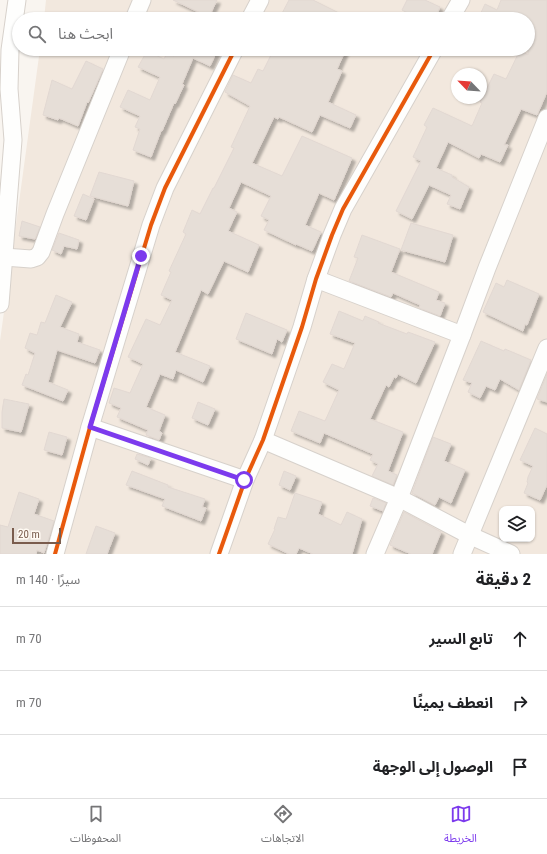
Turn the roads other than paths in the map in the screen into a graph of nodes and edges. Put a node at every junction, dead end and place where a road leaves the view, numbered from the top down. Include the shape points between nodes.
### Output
1 (17, 0) edge
2 (142, 0) edge
3 (260, 0) edge
4 (461, 0) edge
5 (15, 12) edge
6 (137, 12) edge
7 (254, 12) edge
8 (454, 12) edge
9 (12, 36) edge
10 (119, 56) edge
11 (231, 56) edge
12 (430, 56) edge
13 (547, 118) edge
14 (4, 257) junction
15 (316, 280) junction
16 (0, 304) edge
17 (462, 335) junction
18 (547, 348) edge
19 (90, 427) junction
20 (263, 440) junction
21 (244, 480) junction
22 (399, 498) junction
23 (469, 535) junction
24 (55, 554) edge
25 (219, 554) edge
26 (374, 554) edge
27 (462, 554) edge
28 (511, 554) edge

1 - 5 street
2 - 6 street
3 - 7 street
4 - 8 street
9 - 14 street via 9,89 13,140
10 - 14 street via 41,252 31,259
11 - 19 street via 165,188 151,225
12 - 15 street via 343,209
13 - 17 street
14 - 16 street
15 - 17 street
15 - 20 street
17 - 22 street
18 - 23 street
19 - 21 street
19 - 24 street
20 - 21 street
20 - 22 street
21 - 25 street
22 - 23 street
22 - 26 street
23 - 27 street
23 - 28 street

